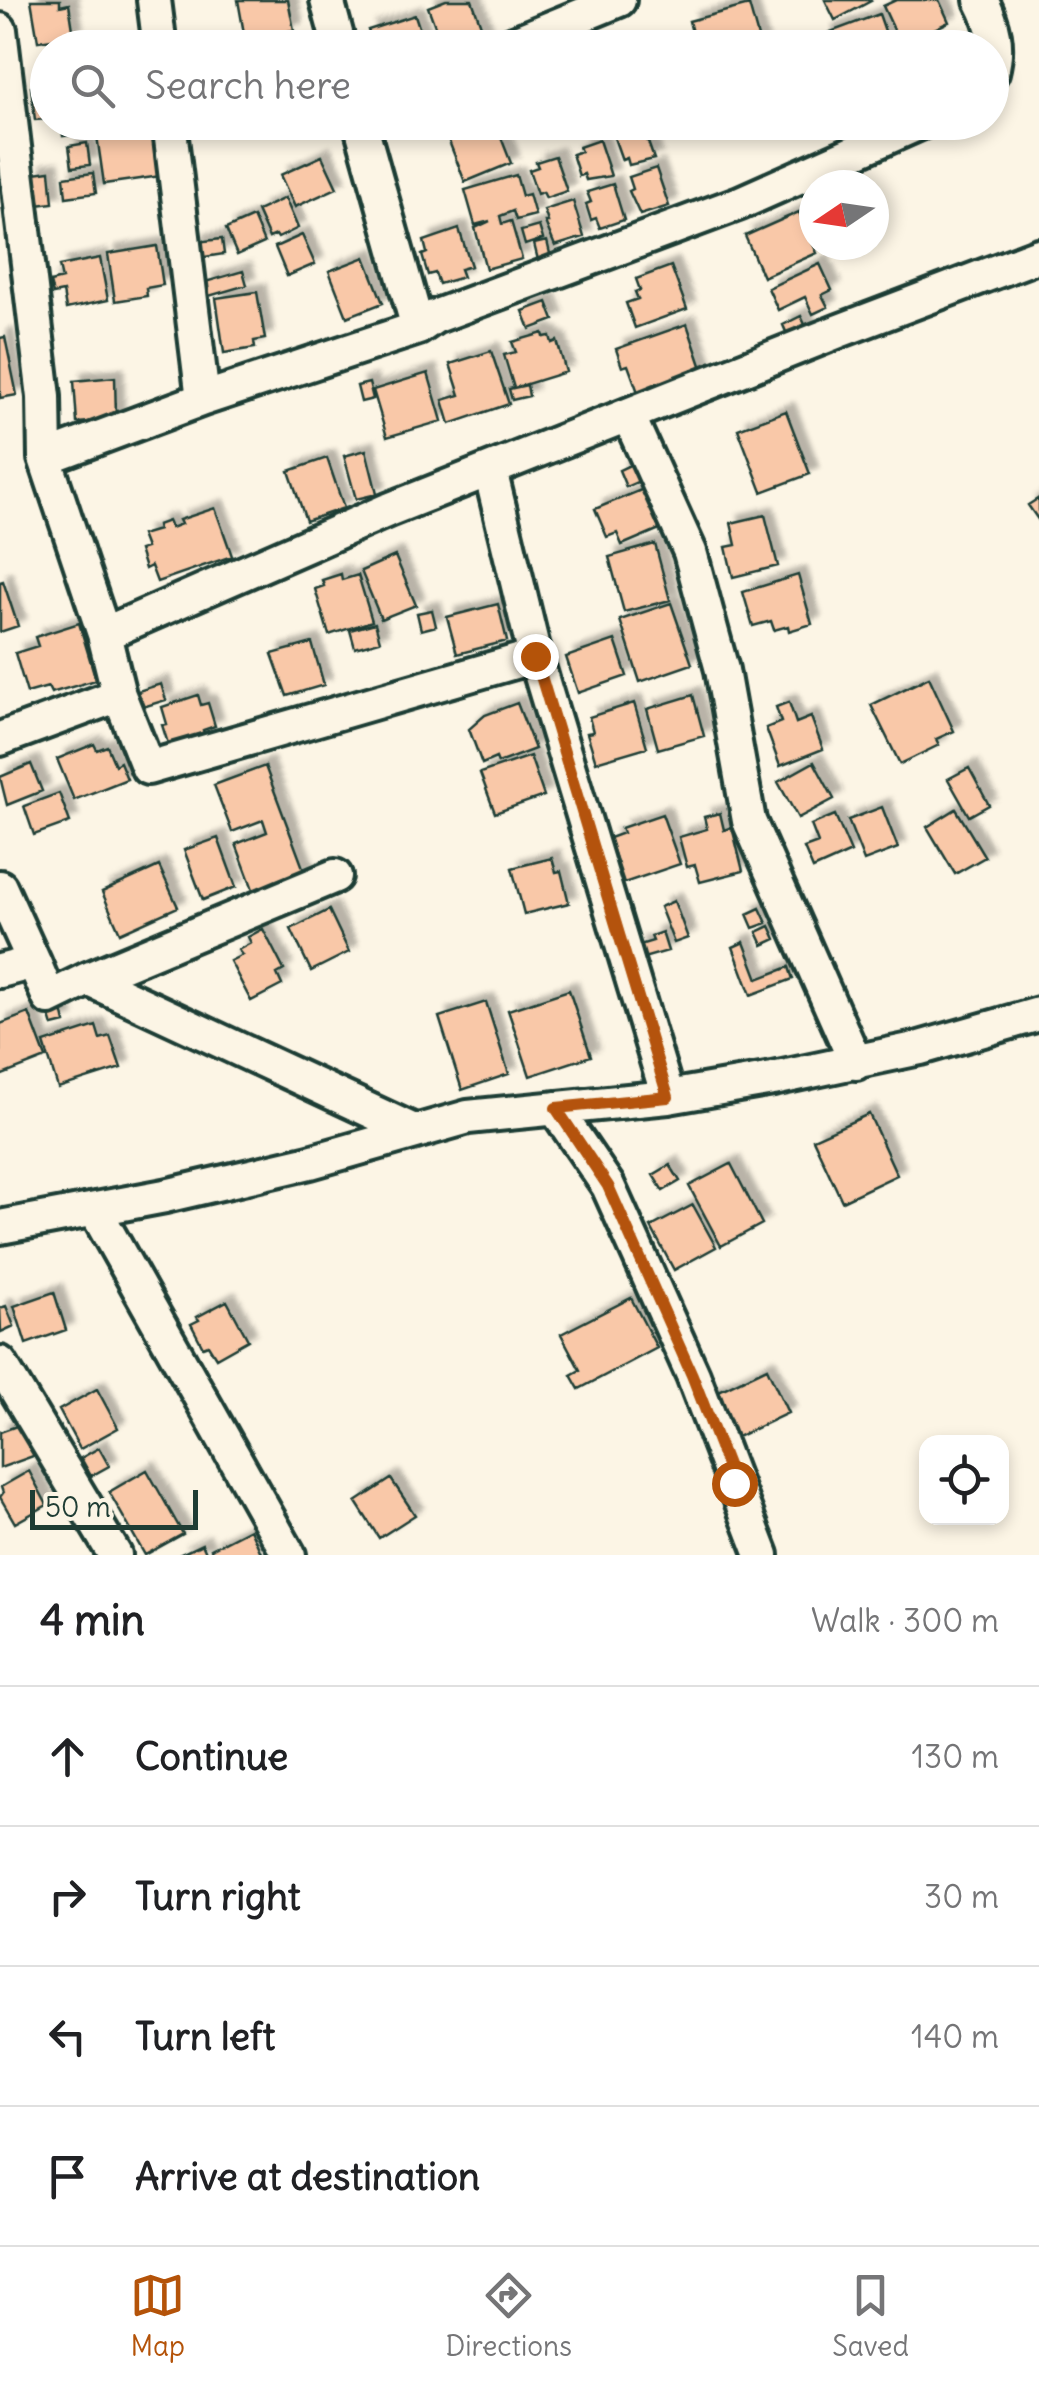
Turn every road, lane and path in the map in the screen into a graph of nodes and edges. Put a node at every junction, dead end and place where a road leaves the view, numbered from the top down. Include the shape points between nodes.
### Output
1 (154, 0) edge
2 (327, 0) edge
3 (619, 0) edge
4 (982, 0) edge
5 (0, 30) edge
6 (158, 30) edge
7 (335, 30) edge
8 (546, 30) edge
9 (993, 30) edge
10 (171, 140) edge
11 (365, 140) edge
12 (882, 140) edge
13 (1039, 256) edge
14 (418, 328) junction
15 (202, 399) junction
16 (628, 415) junction
17 (45, 458) junction
18 (490, 470) junction
19 (104, 634) junction
20 (535, 656) junction
21 (120, 695) junction
22 (0, 739) edge
23 (335, 876) dead end
24 (0, 887) edge
25 (34, 962) junction
26 (0, 971) edge
27 (88, 978) junction
28 (1039, 1014) edge
29 (856, 1063) junction
30 (668, 1097) junction
31 (556, 1108) junction
32 (416, 1132) junction
33 (94, 1210) junction
34 (0, 1228) edge
35 (0, 1364) edge
36 (116, 1555) edge
37 (289, 1555) edge
38 (762, 1555) edge

1 - 6 street
2 - 7 street
3 - 8 street
4 - 9 street
5 - 17 street via 44,398
10 - 15 street
11 - 14 street
12 - 14 street via 740,203
13 - 16 street
14 - 15 street
15 - 17 street
16 - 18 street
16 - 29 street via 690,552 722,670 749,821
17 - 19 street
18 - 19 street
18 - 20 street
19 - 21 street
20 - 21 street via 148,768
20 - 30 street
21 - 22 street
23 - 27 street
24 - 25 street
25 - 26 street
25 - 27 street via 50,998
27 - 32 street
28 - 29 street
29 - 30 street
30 - 31 street
31 - 32 street via 468,1117
31 - 38 street via 608,1186
32 - 33 street
33 - 34 street
33 - 37 street
35 - 36 street

